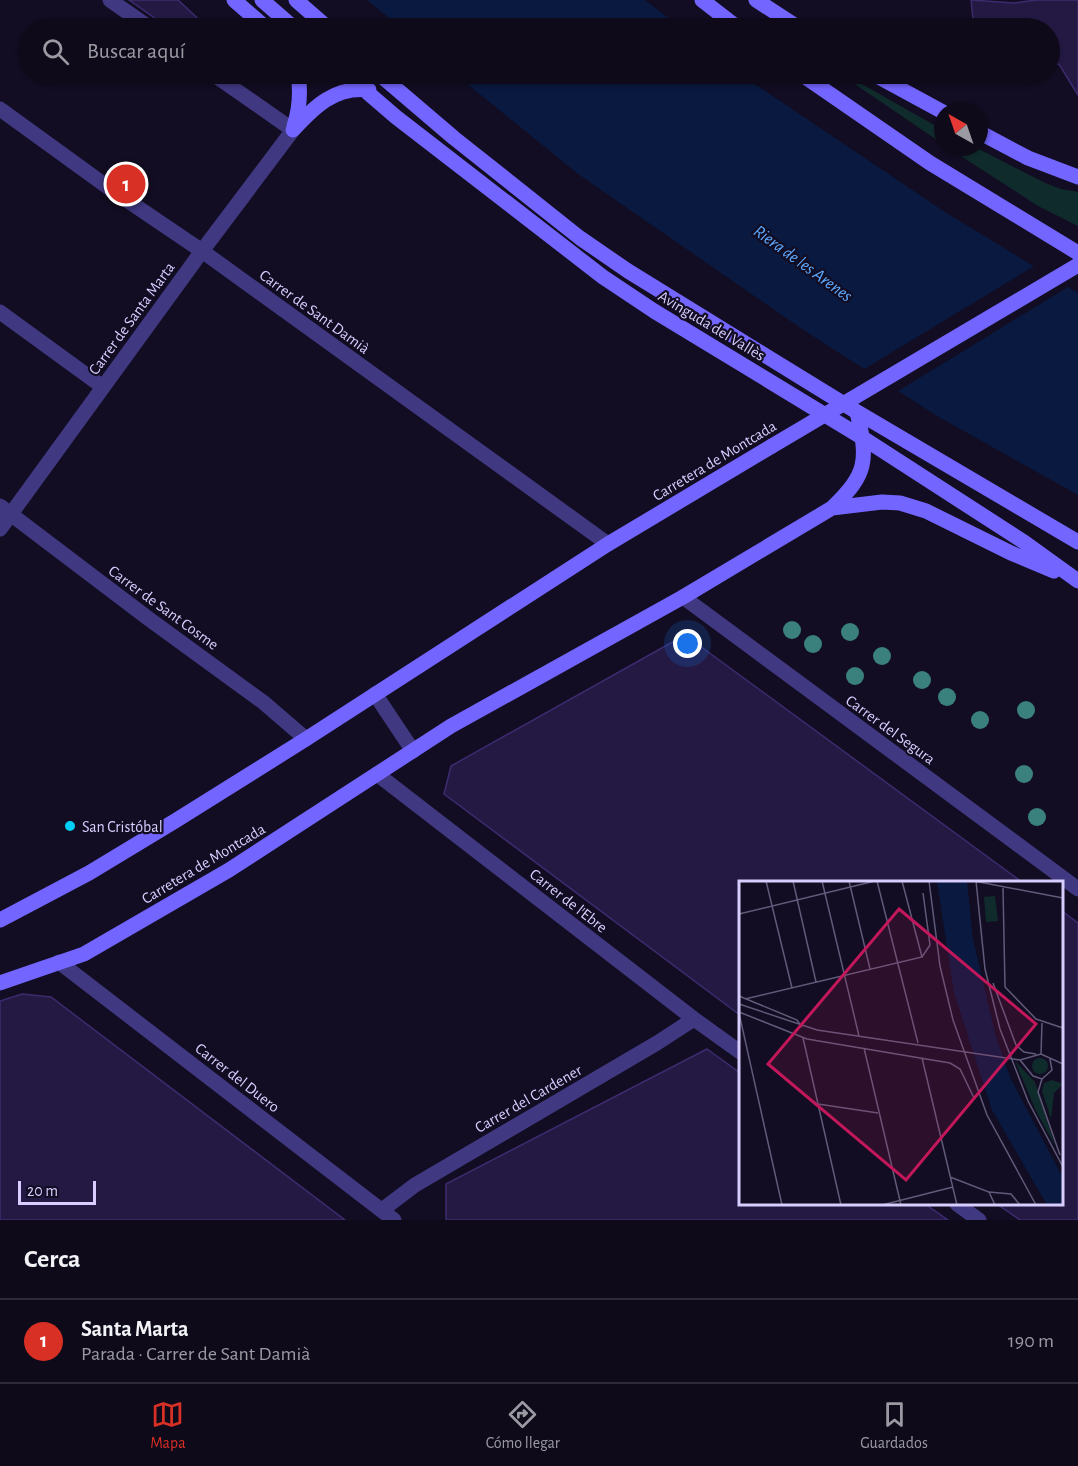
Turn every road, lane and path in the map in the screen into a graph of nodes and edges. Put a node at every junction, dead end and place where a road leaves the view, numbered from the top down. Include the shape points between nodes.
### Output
1 (110, 0) edge
2 (234, 0) edge
3 (262, 0) edge
4 (296, 0) edge
5 (702, 0) edge
6 (756, 0) edge
7 (136, 18) edge
8 (255, 18) edge
9 (283, 18) edge
10 (317, 18) edge
11 (725, 18) edge
12 (784, 18) edge
13 (227, 84) edge
14 (300, 84) edge
15 (358, 84) edge
16 (390, 84) edge
17 (815, 84) edge
18 (891, 84) edge
19 (364, 89) junction
20 (412, 103) junction
21 (934, 107) edge
22 (0, 109) edge
23 (293, 130) junction
24 (988, 137) edge
25 (1078, 177) edge
26 (202, 251) junction
27 (1078, 253) edge
28 (1078, 265) edge
29 (0, 312) edge
30 (103, 387) junction
31 (857, 412) junction
32 (863, 438) junction
33 (832, 508) junction
34 (6, 510) edge
35 (0, 529) edge
36 (1078, 542) edge
37 (608, 544) junction
38 (1078, 581) edge
39 (684, 597) junction
40 (375, 694) junction
41 (306, 739) junction
42 (413, 751) junction
43 (377, 774) junction
44 (1078, 889) edge
45 (4, 914) edge
46 (59, 962) junction
47 (0, 983) edge
48 (693, 1019) junction
49 (739, 1051) edge
50 (960, 1205) edge
51 (382, 1210) junction
52 (394, 1220) edge
53 (979, 1220) edge

1 - 7 street
2 - 8 main road
3 - 9 main road
4 - 10 main road
5 - 11 main road
6 - 12 main road
13 - 23 street
14 - 23 main road via 299,111
15 - 19 main road, Avinguda del Vallès
16 - 20 main road, Avinguda del Vallès
17 - 27 main road via 930,164
18 - 21 main road
19 - 20 main road via 387,92
19 - 23 main road via 331,96
19 - 32 main road, Avinguda del Vallès via 603,277
20 - 31 main road, Avinguda del Vallès via 580,238
22 - 26 street, Carrer de Sant Damià
23 - 26 street, Carrer de Santa Marta
24 - 25 main road via 1028,158
26 - 30 street, Carrer de Santa Marta
26 - 37 street, Carrer de Sant Damià
28 - 37 main road, Carretera de Montcada, bridge
29 - 30 street
30 - 34 street, Carrer de Santa Marta
31 - 32 main road
31 - 36 main road, Avinguda del Vallès
32 - 33 main road via 859,478
32 - 38 main road, Avinguda del Vallès
33 - 38 main road via 900,503 926,511
33 - 39 main road, Carretera de Montcada
34 - 35 street, Carrer de Santa Marta
34 - 41 street, Carrer de Sant Cosme via 263,702
37 - 40 main road, Carretera de Montcada
39 - 42 main road, Carretera de Montcada
39 - 44 street, Carrer del Segura
40 - 41 main road, Carretera de Montcada
40 - 42 street
41 - 45 main road, Carretera de Montcada via 89,873
42 - 43 main road, Carretera de Montcada
43 - 46 main road, Carretera de Montcada via 229,870 84,954
43 - 48 street, Carrer de l'Ebre
46 - 47 main road, Carretera de Montcada
46 - 51 street, Carrer del Duero
48 - 49 street, Carrer de l'Ebre
48 - 51 street, Carrer del Cardener via 415,1185
50 - 53 street
51 - 52 street, Carrer del Duero

